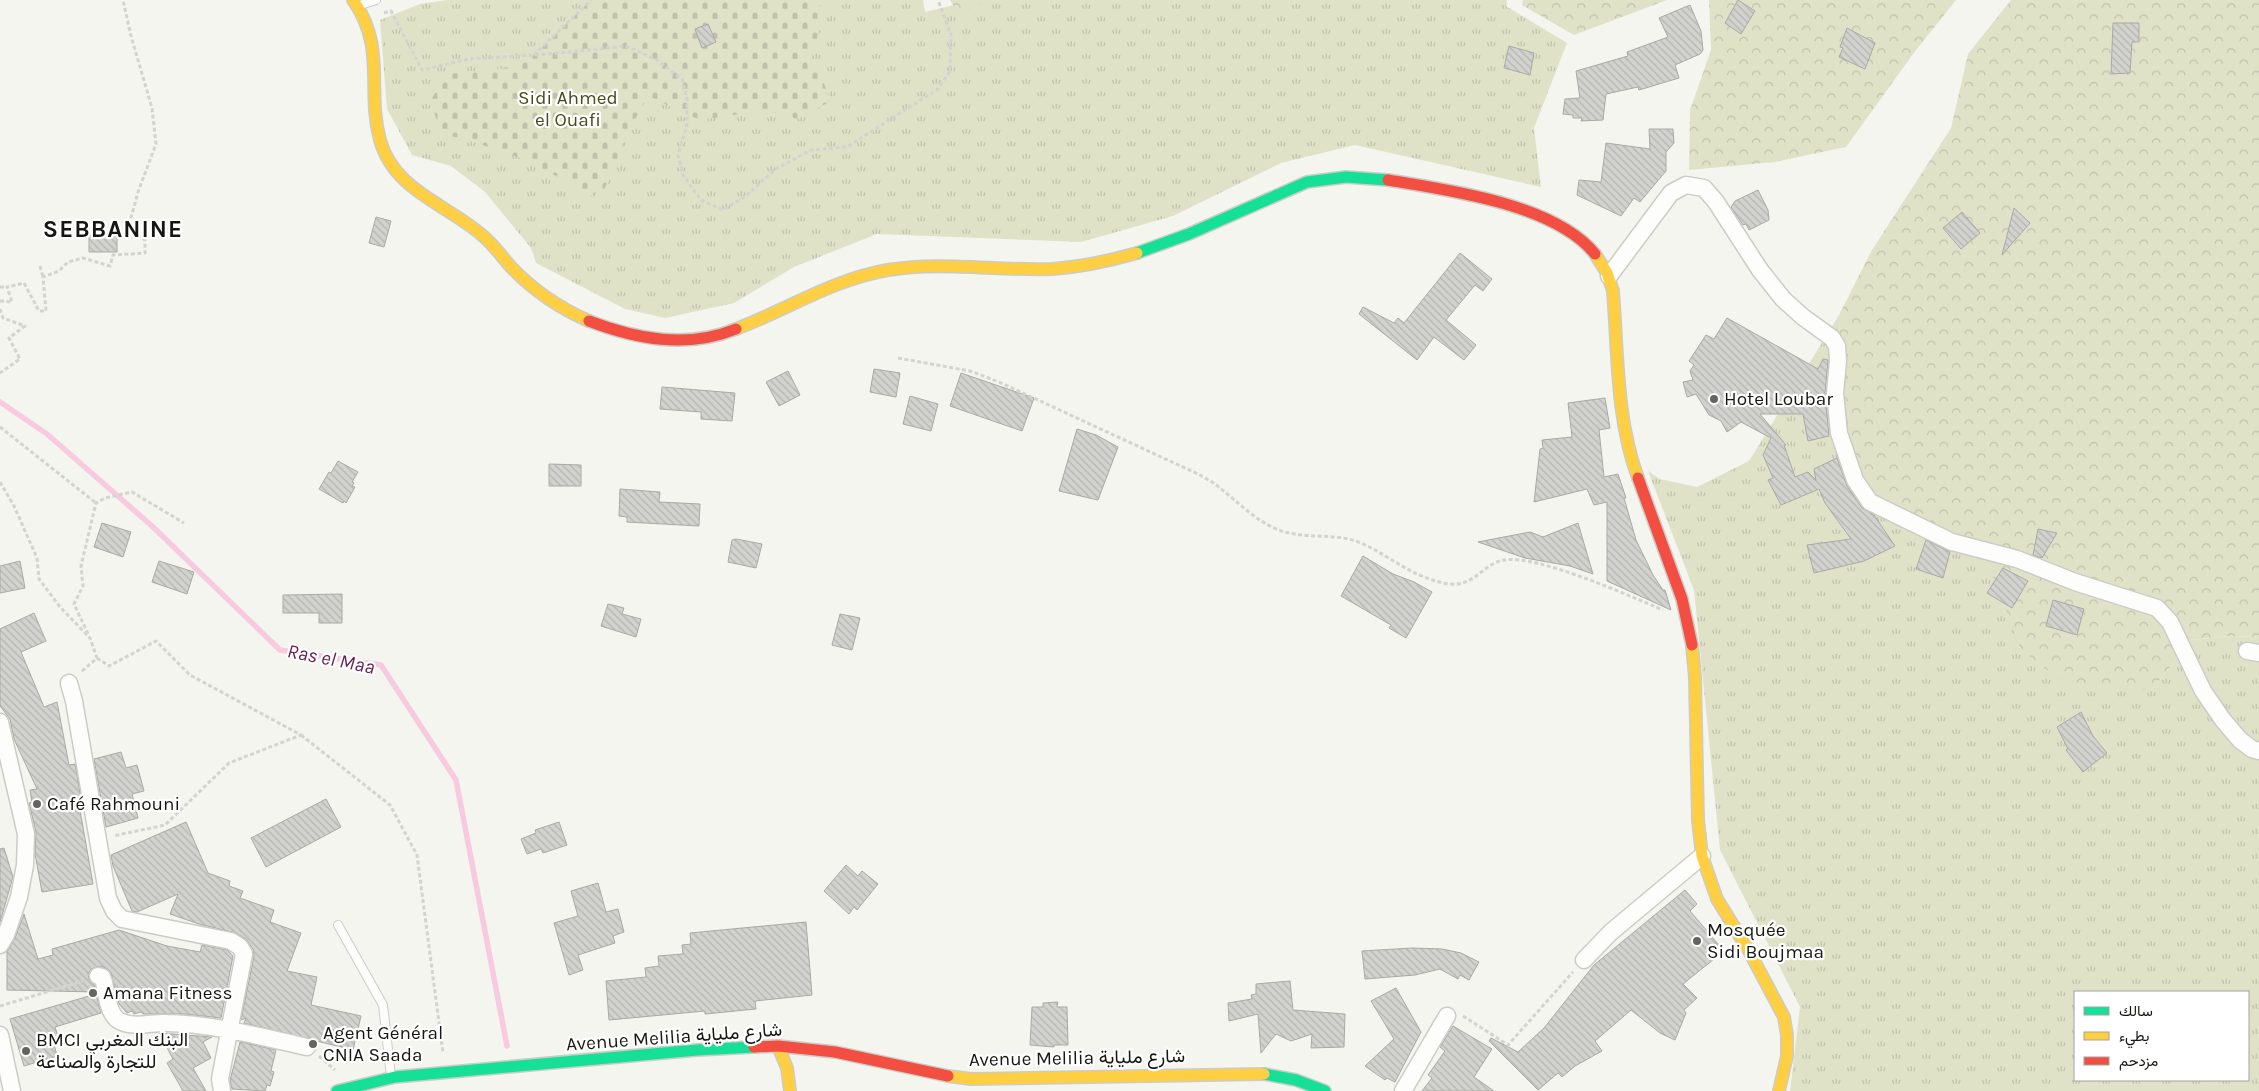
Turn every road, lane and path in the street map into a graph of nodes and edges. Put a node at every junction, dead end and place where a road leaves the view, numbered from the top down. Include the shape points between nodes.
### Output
1 (123, 0) edge
2 (376, 0) edge
3 (591, 0) edge
4 (938, 0) edge
5 (356, 3) edge
6 (391, 11) dead end
7 (534, 55) junction
8 (40, 266) dead end
9 (43, 276) junction
10 (1609, 276) junction
11 (7, 286) junction
12 (0, 288) edge
13 (0, 301) edge
14 (0, 309) edge
15 (898, 358) dead end
16 (0, 373) edge
17 (0, 427) edge
18 (0, 482) edge
19 (96, 503) junction
20 (184, 523) dead end
21 (1687, 619) junction
22 (90, 638) junction
23 (97, 658) junction
24 (69, 683) joint
25 (0, 722) edge
26 (302, 735) junction
27 (2259, 751) edge
28 (97, 839) junction
29 (1702, 856) junction
30 (338, 925) dead end
31 (0, 945) edge
32 (1584, 960) joint
33 (98, 976) joint
34 (0, 1006) edge
35 (1447, 1016) joint
36 (230, 1031) junction
37 (0, 1035) edge
38 (307, 1046) joint
39 (778, 1046) junction
40 (445, 1072) junction
41 (391, 1078) junction
42 (352, 1086) junction
43 (12, 1091) edge
44 (222, 1091) edge
45 (337, 1091) edge
46 (790, 1091) edge
47 (1325, 1091) edge
48 (1402, 1091) edge
49 (1779, 1091) edge

1 - 9 path via 152,108 156,144 128,229 145,240 145,253 113,255 110,266 83,258 68,262 59,271
2 - 5 lane
3 - 7 path
4 - 7 path via 951,35 950,71 938,89 847,147 811,150 774,170 746,196 723,210 701,200 683,175 678,155 686,125 687,99 682,79 657,60 626,46
5 - 10 street via 366,18 372,41 374,104 380,140 395,170 411,188 469,222 504,260 565,310 608,329 644,339 681,342 729,332 842,282 888,270 937,266 1044,268 1099,264 1151,249 1290,189 1316,180 1346,177 1382,179 1489,200 1528,212 1572,232 1591,249
6 - 7 path via 422,70 468,59
8 - 9 path
9 - 11 path via 46,311 39,311 24,283
10 - 21 street via 1613,291 1623,425 1630,455
10 - 27 street via 1671,193 1686,185 1704,188 1783,299 1832,338 1837,346 1835,393 1840,433 1856,480 1870,502 1952,542 2017,559 2075,582 2157,608 2170,622 2203,691 2223,720 2240,740
11 - 12 path
11 - 13 path via 12,302
14 - 16 path via 3,318 25,326 9,338 20,359
15 - 21 path via 970,371 1041,400 1198,474 1279,530 1359,542 1403,568 1451,584 1462,584 1503,560 1534,563 1566,572
17 - 19 path
18 - 22 path via 36,558 39,579
19 - 20 path via 132,492
19 - 22 path via 81,566 83,586 74,604
21 - 29 street via 1694,677
22 - 23 path
23 - 24 path
23 - 26 path via 108,666 156,641 190,675
24 - 28 street
25 - 31 street via 26,834 25,866 18,897
26 - 28 path via 229,763 165,825
26 - 40 path via 390,805 417,854
28 - 36 street via 108,898 122,919 231,941 240,947 244,963
29 - 32 street via 1611,932
29 - 49 street via 1717,899 1784,1017 1788,1035 1787,1056
30 - 41 lane via 383,1006
32 - 35 path via 1508,1045 1462,1015
33 - 34 path
33 - 36 street via 104,982 113,1014 121,1022 167,1023
35 - 48 street
36 - 38 street
36 - 44 street via 220,1079
37 - 43 street
38 - 42 path
39 - 40 street, Avenue Melilia شارع ملياية
39 - 46 street via 787,1068
39 - 47 street, Avenue Melilia شارع ملياية via 835,1052 971,1080 1246,1073 1301,1081
40 - 41 street, Avenue Melilia شارع ملياية
41 - 42 street, Avenue Melilia شارع ملياية
42 - 45 street, Avenue Melilia شارع ملياية

